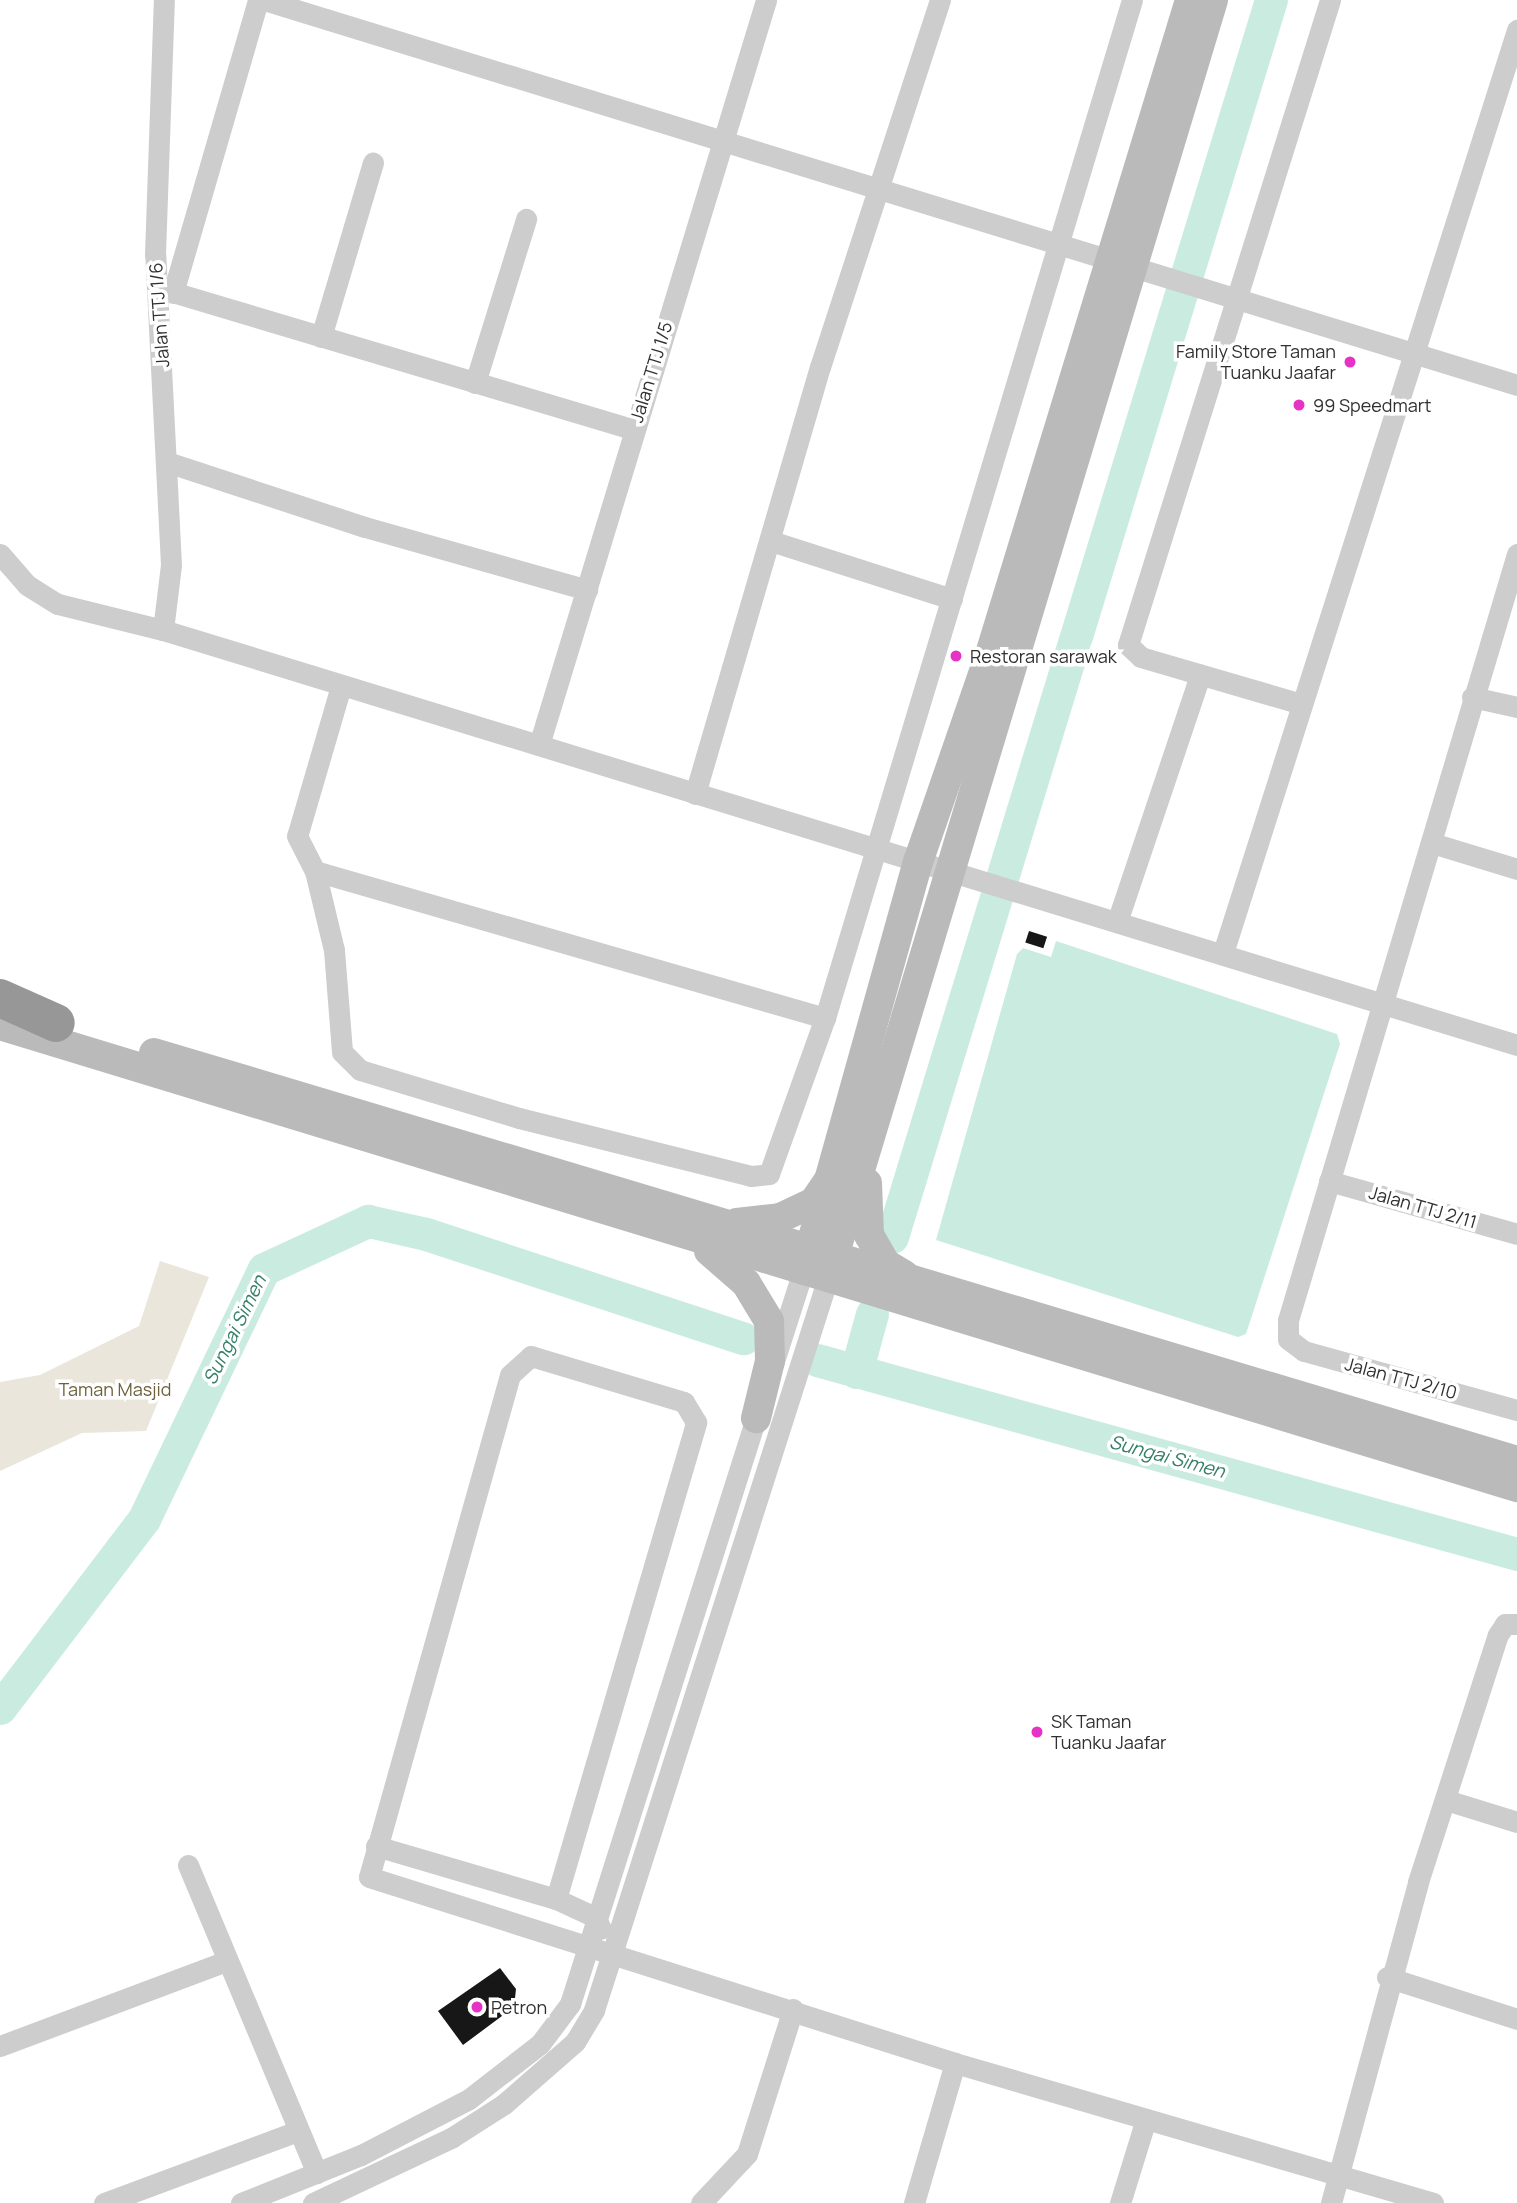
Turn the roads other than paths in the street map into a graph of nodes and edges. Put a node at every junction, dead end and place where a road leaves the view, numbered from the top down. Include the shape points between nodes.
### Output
1 (164, 0) edge
2 (258, 0) edge
3 (264, 0) edge
4 (766, 0) edge
5 (940, 0) edge
6 (1132, 0) edge
7 (1190, 0) edge
8 (1213, 0) edge
9 (1330, 0) edge
10 (1517, 30) edge
11 (723, 142) junction
12 (373, 163) dead end
13 (879, 190) junction
14 (526, 219) dead end
15 (1060, 246) junction
16 (1121, 265) junction
17 (166, 290) junction
18 (1226, 298) junction
19 (321, 337) junction
20 (1411, 354) junction
21 (475, 383) junction
22 (1517, 385) edge
23 (634, 430) junction
24 (167, 462) junction
25 (771, 541) junction
26 (0, 554) edge
27 (1517, 554) edge
28 (587, 590) junction
29 (953, 599) junction
30 (163, 630) junction
31 (1200, 675) junction
32 (341, 686) junction
33 (1472, 698) junction
34 (1298, 703) junction
35 (1517, 707) edge
36 (539, 745) junction
37 (695, 794) junction
38 (1432, 843) junction
39 (875, 848) junction
40 (918, 862) junction
41 (1517, 869) edge
42 (948, 870) junction
43 (315, 871) junction
44 (1117, 922) junction
45 (1223, 953) junction
46 (0, 998) edge
47 (1381, 1002) junction
48 (0, 1006) edge
49 (825, 1018) junction
50 (56, 1023) junction
51 (0, 1025) edge
52 (1517, 1045) edge
53 (354, 1124) junction
54 (871, 1144) junction
55 (836, 1171) junction
56 (1329, 1181) junction
57 (704, 1232) junction
58 (1517, 1234) edge
59 (818, 1266) junction
60 (917, 1283) junction
61 (1517, 1410) edge
62 (756, 1418) junction
63 (1517, 1461) edge
64 (1517, 1487) edge
65 (1517, 1624) edge
66 (1446, 1800) junction
67 (1517, 1822) edge
68 (376, 1846) junction
69 (188, 1866) dead end
70 (556, 1899) junction
71 (595, 1917) junction
72 (586, 1945) junction
73 (611, 1950) junction
74 (226, 1961) junction
75 (1387, 1977) junction
76 (793, 2009) junction
77 (1517, 2020) edge
78 (0, 2046) edge
79 (955, 2063) junction
80 (1146, 2119) junction
81 (298, 2131) junction
82 (341, 2163) junction
83 (317, 2173) junction
84 (1337, 2176) junction
85 (353, 2196) edge
86 (104, 2203) edge
87 (241, 2203) edge
88 (313, 2203) edge
89 (701, 2203) edge
90 (914, 2203) edge
91 (1120, 2203) edge
92 (1331, 2203) edge
93 (1433, 2203) edge

1 - 17 street, Jalan TTJ 1/6
2 - 17 street
3 - 11 street
4 - 11 street, Jalan TTJ 1/5
5 - 13 street
6 - 15 street
7 - 16 street
8 - 16 street
9 - 18 street
10 - 20 street
11 - 13 street
11 - 23 street, Jalan TTJ 1/5
12 - 19 street
13 - 15 street
13 - 25 street
14 - 21 street
15 - 16 street
15 - 29 street
16 - 18 street
16 - 40 street
16 - 42 street
17 - 19 street
17 - 24 street, Jalan TTJ 1/6
18 - 20 street
18 - 31 street via 1129,627 1128,645 1141,657
19 - 21 street
20 - 22 street
20 - 34 street
21 - 23 street
23 - 28 street, Jalan TTJ 1/5
24 - 28 street via 365,527
24 - 30 street, Jalan TTJ 1/6 via 171,565
25 - 29 street
25 - 37 street
26 - 30 street via 27,585 58,604
27 - 33 street
28 - 36 street, Jalan TTJ 1/5
29 - 39 street
30 - 32 street
31 - 34 street
31 - 44 street
32 - 36 street
32 - 43 street via 297,836
33 - 35 street
33 - 38 street
34 - 45 street
36 - 37 street
37 - 39 street
38 - 41 street
38 - 47 street
39 - 40 street
39 - 49 street
40 - 42 street
40 - 55 street
42 - 44 street
42 - 54 street
43 - 49 street
43 - 49 street via 334,950 342,1052 360,1070 519,1118 751,1176 769,1174
44 - 45 street
45 - 47 street
46 - 50 highway
47 - 52 street
47 - 56 street
48 - 50 street
50 - 53 street
51 - 53 street
53 - 57 street
54 - 59 street
54 - 60 street via 869,1235 886,1264
55 - 57 street via 814,1202 780,1218
55 - 59 street
56 - 58 street, Jalan TTJ 2/11
56 - 61 street, Jalan TTJ 2/10 via 1288,1320 1288,1339 1304,1352
57 - 59 street
57 - 62 street via 746,1283 769,1321 770,1361
59 - 60 street
59 - 62 street
59 - 64 street
59 - 73 street
60 - 63 street
62 - 71 street
65 - 66 street via 1505,1625 1498,1635
66 - 67 street
66 - 75 street
68 - 70 street
68 - 70 street via 510,1374 531,1356 684,1402 696,1422
68 - 72 street via 369,1877
69 - 74 street
70 - 71 street
71 - 72 street
71 - 73 street
72 - 73 street
72 - 82 street via 569,2004 540,2044 469,2099
73 - 76 street
73 - 85 street via 594,2010 548,2069 451,2138
74 - 78 street
74 - 81 street
75 - 77 street
75 - 84 street
76 - 79 street
76 - 89 street via 747,2154
79 - 80 street
79 - 90 street
80 - 84 street
80 - 91 street
81 - 83 street
81 - 86 street
82 - 83 street
82 - 85 street
83 - 87 street
84 - 92 street
84 - 93 street
85 - 88 street

